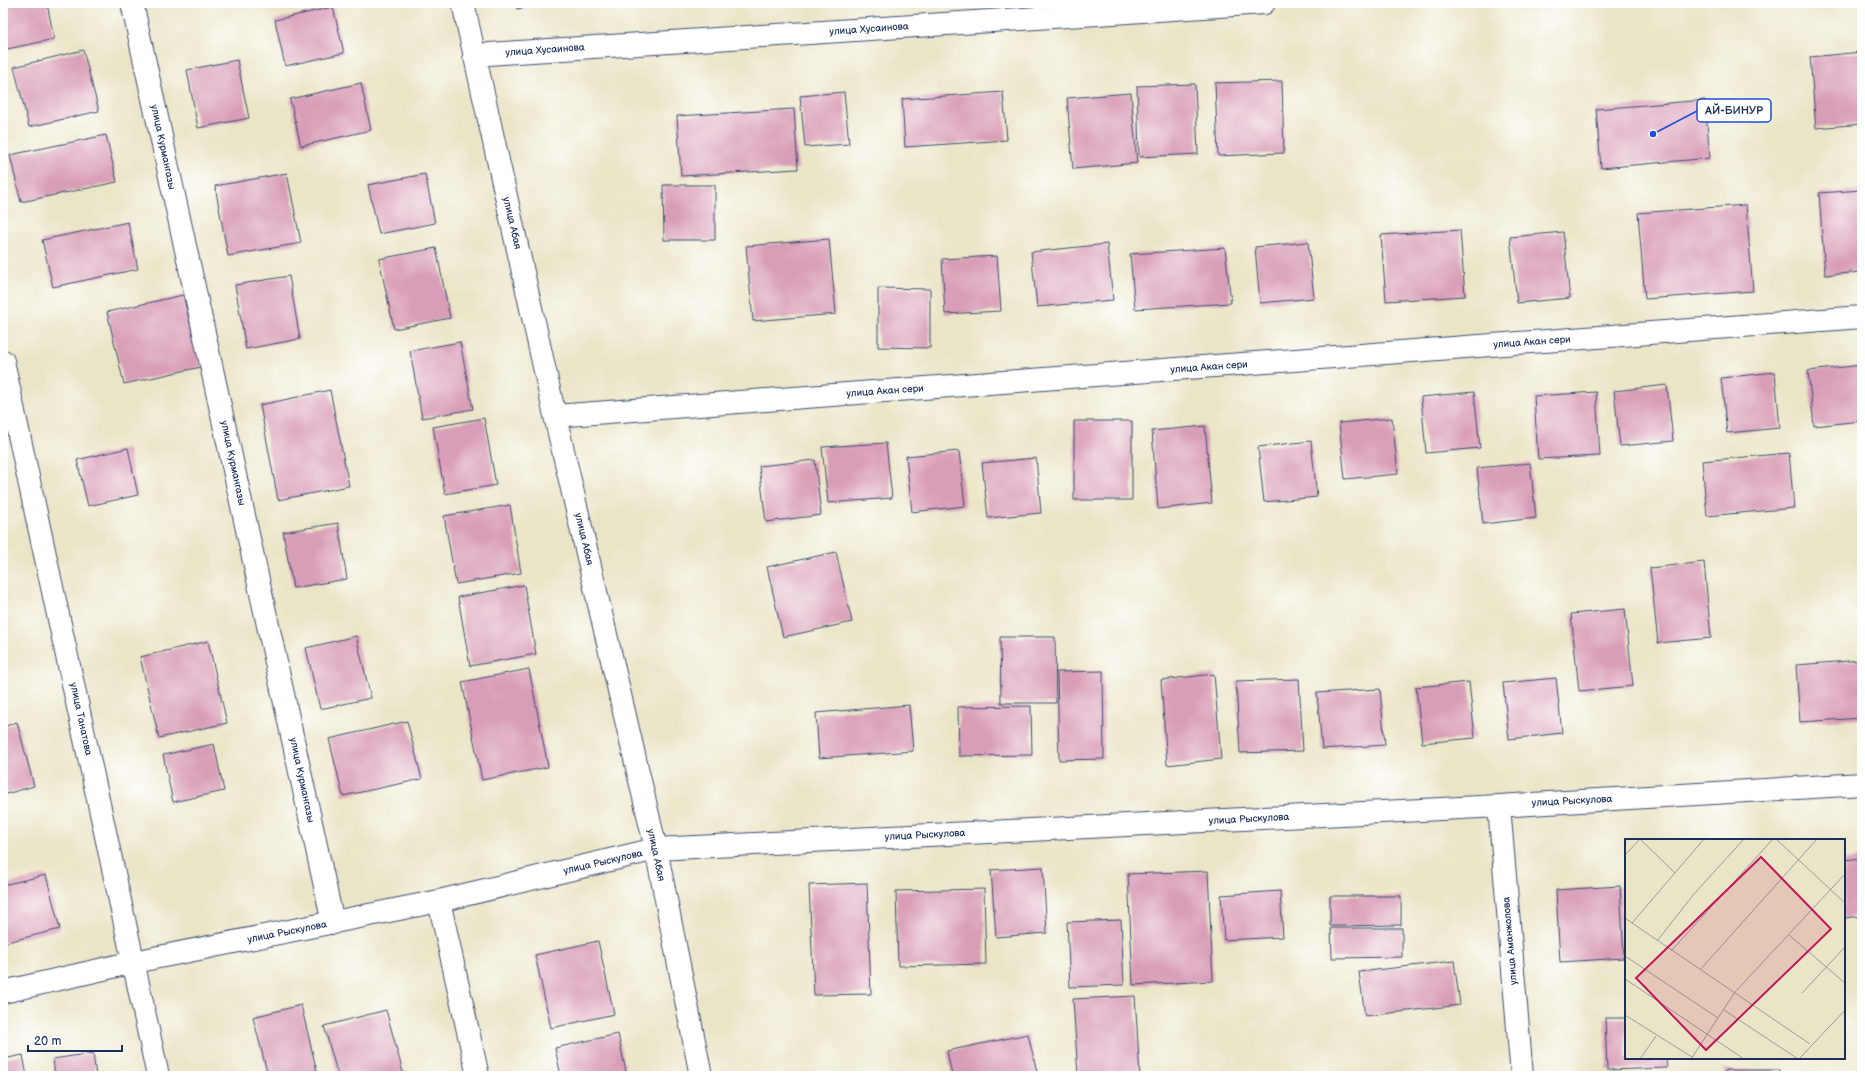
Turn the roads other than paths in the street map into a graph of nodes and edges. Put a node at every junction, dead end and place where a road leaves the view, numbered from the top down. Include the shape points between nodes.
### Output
1 (132, 3) edge
2 (463, 3) edge
3 (1264, 3) edge
4 (474, 55) junction
5 (1862, 317) edge
6 (3, 361) edge
7 (555, 416) junction
8 (1862, 784) edge
9 (1499, 806) junction
10 (656, 849) junction
11 (439, 901) junction
12 (334, 923) junction
13 (134, 962) junction
14 (3, 992) edge
15 (158, 1076) edge
16 (478, 1076) edge
17 (701, 1076) edge
18 (1522, 1076) edge

1 - 12 street, улица Курмангазы
2 - 4 street, улица Абая
3 - 4 street, улица Хусаинова
4 - 7 street, улица Абая
5 - 7 street, улица Акан сери
6 - 13 street, улица Танатова
7 - 10 street, улица Абая
8 - 9 street, улица Рыскулова
9 - 10 street, улица Рыскулова
9 - 18 street, улица Аманжолова
10 - 11 street, улица Рыскулова
10 - 17 street, улица Абая
11 - 12 street, улица Рыскулова
11 - 16 street
12 - 13 street, улица Рыскулова
13 - 14 street, улица Рыскулова
13 - 15 street, улица Танатова

